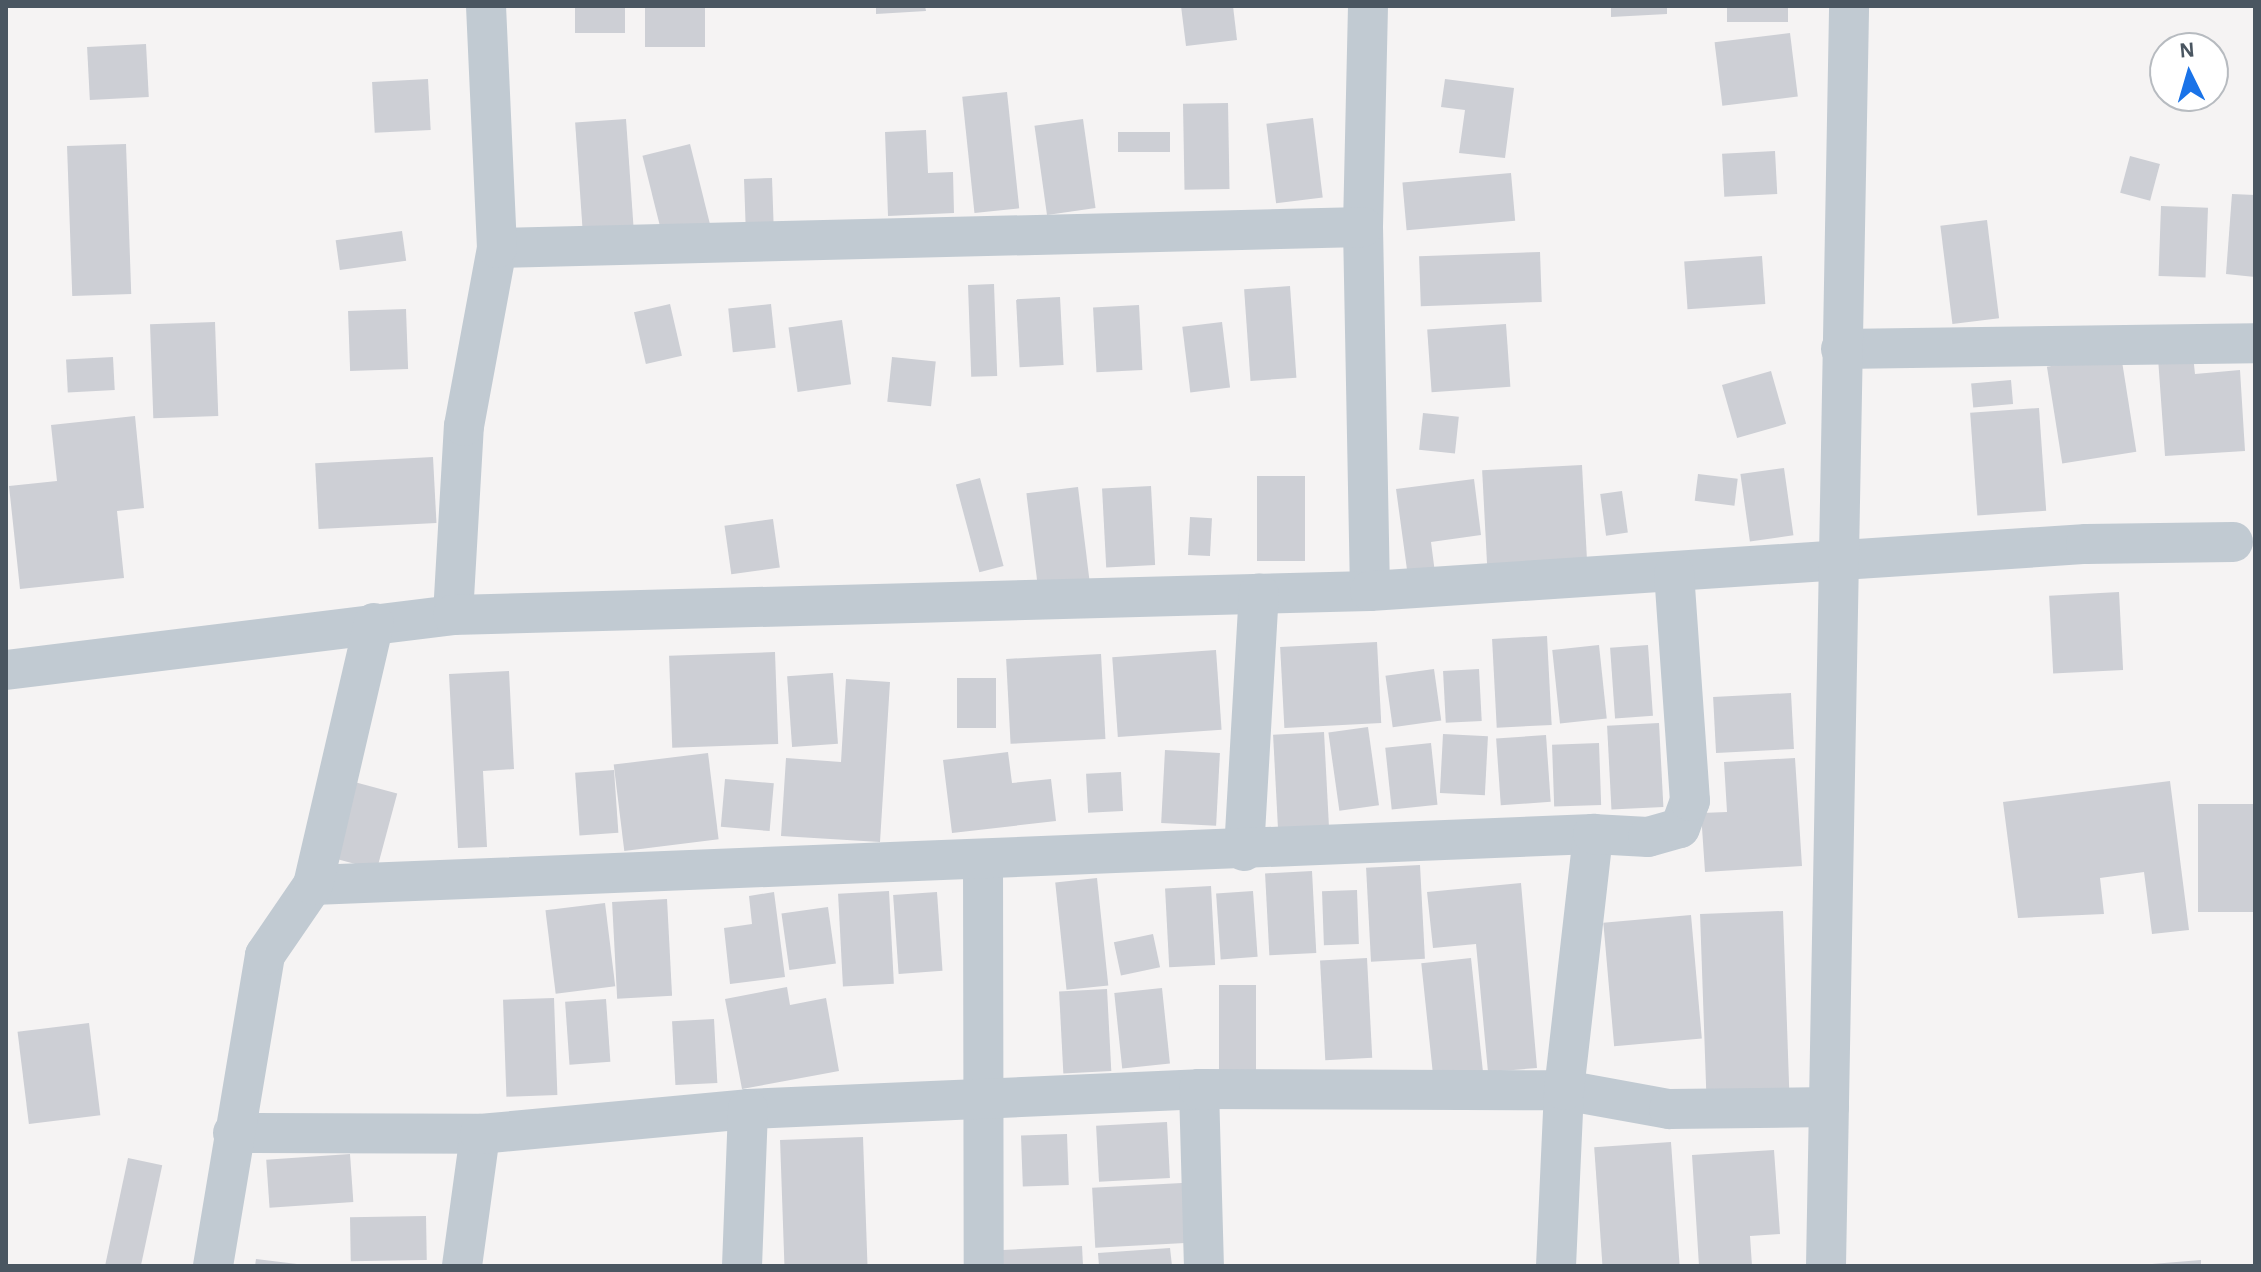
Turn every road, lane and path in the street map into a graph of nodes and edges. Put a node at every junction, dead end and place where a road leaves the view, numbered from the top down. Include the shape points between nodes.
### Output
1 (486, 6) edge
2 (1368, 6) edge
3 (1849, 6) edge
4 (1363, 227) junction
5 (497, 248) junction
6 (2255, 343) edge
7 (1841, 349) junction
8 (2233, 542) dead end
9 (1840, 565) junction
10 (1674, 574) junction
11 (1370, 591) junction
12 (1259, 593) junction
13 (453, 615) junction
14 (374, 623) junction
15 (6, 670) edge
16 (1593, 834) junction
17 (1244, 851) junction
18 (983, 859) junction
19 (313, 885) junction
20 (1199, 1089) junction
21 (1564, 1090) junction
22 (986, 1103) junction
23 (1829, 1107) junction
24 (748, 1109) junction
25 (233, 1133) junction
26 (480, 1134) junction
27 (213, 1266) edge
28 (462, 1266) edge
29 (742, 1266) edge
30 (984, 1266) edge
31 (1204, 1266) edge
32 (1556, 1266) edge
33 (1826, 1266) edge

1 - 5 street
2 - 4 street
3 - 7 street
4 - 5 street
4 - 11 street
5 - 13 street via 464,426
6 - 7 street
7 - 9 street
8 - 9 street via 2086,544
9 - 10 street
9 - 23 street
10 - 11 street
10 - 16 street via 1690,801 1680,828 1648,837
11 - 12 street
12 - 13 street
12 - 17 street
13 - 14 street
14 - 15 street
14 - 19 street
16 - 17 street
16 - 21 street
17 - 18 street
18 - 19 street
18 - 22 street
19 - 25 street via 265,955
20 - 21 street
20 - 22 street
20 - 31 street
21 - 23 street via 1669,1109
21 - 32 street
22 - 24 street
22 - 30 street
23 - 33 street
24 - 26 street
24 - 29 street
25 - 26 street
25 - 27 street
26 - 28 street

